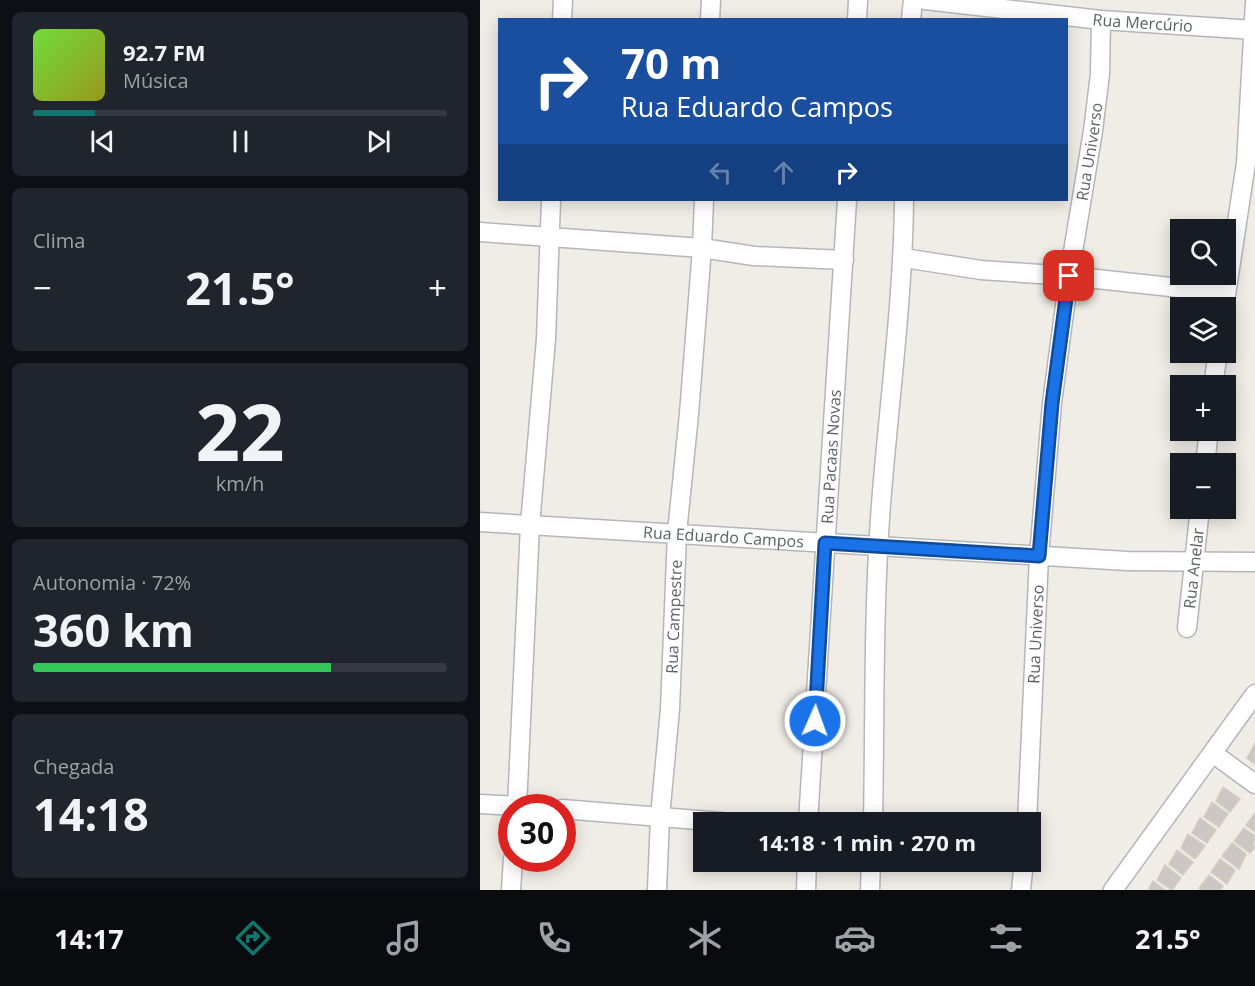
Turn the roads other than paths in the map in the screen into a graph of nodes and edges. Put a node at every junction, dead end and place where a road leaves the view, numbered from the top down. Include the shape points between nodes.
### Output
1 (562, 0) edge
2 (711, 0) edge
3 (858, 0) edge
4 (913, 0) edge
5 (925, 0) edge
6 (1255, 2) edge
7 (562, 18) edge
8 (710, 18) edge
9 (857, 18) edge
10 (912, 18) edge
11 (1101, 20) junction
12 (1254, 30) edge
13 (551, 201) edge
14 (704, 201) edge
15 (847, 201) edge
16 (904, 201) edge
17 (480, 231) edge
18 (549, 236) junction
19 (702, 248) junction
20 (904, 258) junction
21 (844, 260) junction
22 (1069, 276) junction
23 (1206, 297) edge
24 (1225, 297) edge
25 (1199, 519) edge
26 (480, 522) edge
27 (530, 525) junction
28 (677, 533) junction
29 (825, 543) junction
30 (879, 546) junction
31 (1039, 556) junction
32 (1195, 561) junction
33 (1255, 562) edge
34 (1187, 628) dead end
35 (1255, 694) edge
36 (1218, 757) dead end
37 (1255, 784) edge
38 (523, 794) edge
39 (480, 804) edge
40 (498, 805) edge
41 (576, 810) edge
42 (809, 812) edge
43 (873, 812) edge
44 (1027, 812) edge
45 (660, 817) junction
46 (693, 820) edge
47 (513, 872) edge
48 (807, 872) edge
49 (871, 872) edge
50 (1023, 872) edge
51 (512, 890) edge
52 (657, 890) edge
53 (806, 890) edge
54 (870, 890) edge
55 (1021, 890) edge
56 (1113, 890) edge

1 - 7 street
2 - 8 street
3 - 9 street
4 - 10 street
5 - 11 street, Rua Mercúrio
6 - 12 street
11 - 12 street, Rua Mercúrio
11 - 22 street, Rua Universo via 1093,131
12 - 24 street via 1246,163
13 - 18 street
14 - 19 street, Rua Campestre
15 - 21 street, Rua Pacaas Novas
16 - 20 street
17 - 18 street
18 - 19 street
18 - 27 street via 546,339
19 - 21 street via 754,256
19 - 28 street, Rua Campestre
20 - 22 street via 981,270
20 - 30 street
21 - 29 street, Rua Pacaas Novas
22 - 23 street
22 - 31 street, Rua Universo via 1052,403
25 - 32 street, Rua Anelar
26 - 27 street, Rua Eduardo Campos
27 - 28 street, Rua Eduardo Campos
27 - 38 street
28 - 29 street, Rua Eduardo Campos
28 - 45 street, Rua Campestre via 670,709
29 - 30 street, Rua Eduardo Campos
29 - 42 street, Rua Pacaas Novas
30 - 31 street, Rua Eduardo Campos
30 - 43 street
31 - 32 street, Rua Eduardo Campos
31 - 44 street, Rua Universo
32 - 33 street, Rua Eduardo Campos
32 - 34 street, Rua Anelar
35 - 56 street
36 - 37 street
39 - 40 street
41 - 45 street
45 - 46 street
45 - 52 street, Rua Campestre
47 - 51 street
48 - 53 street
49 - 54 street
50 - 55 street

